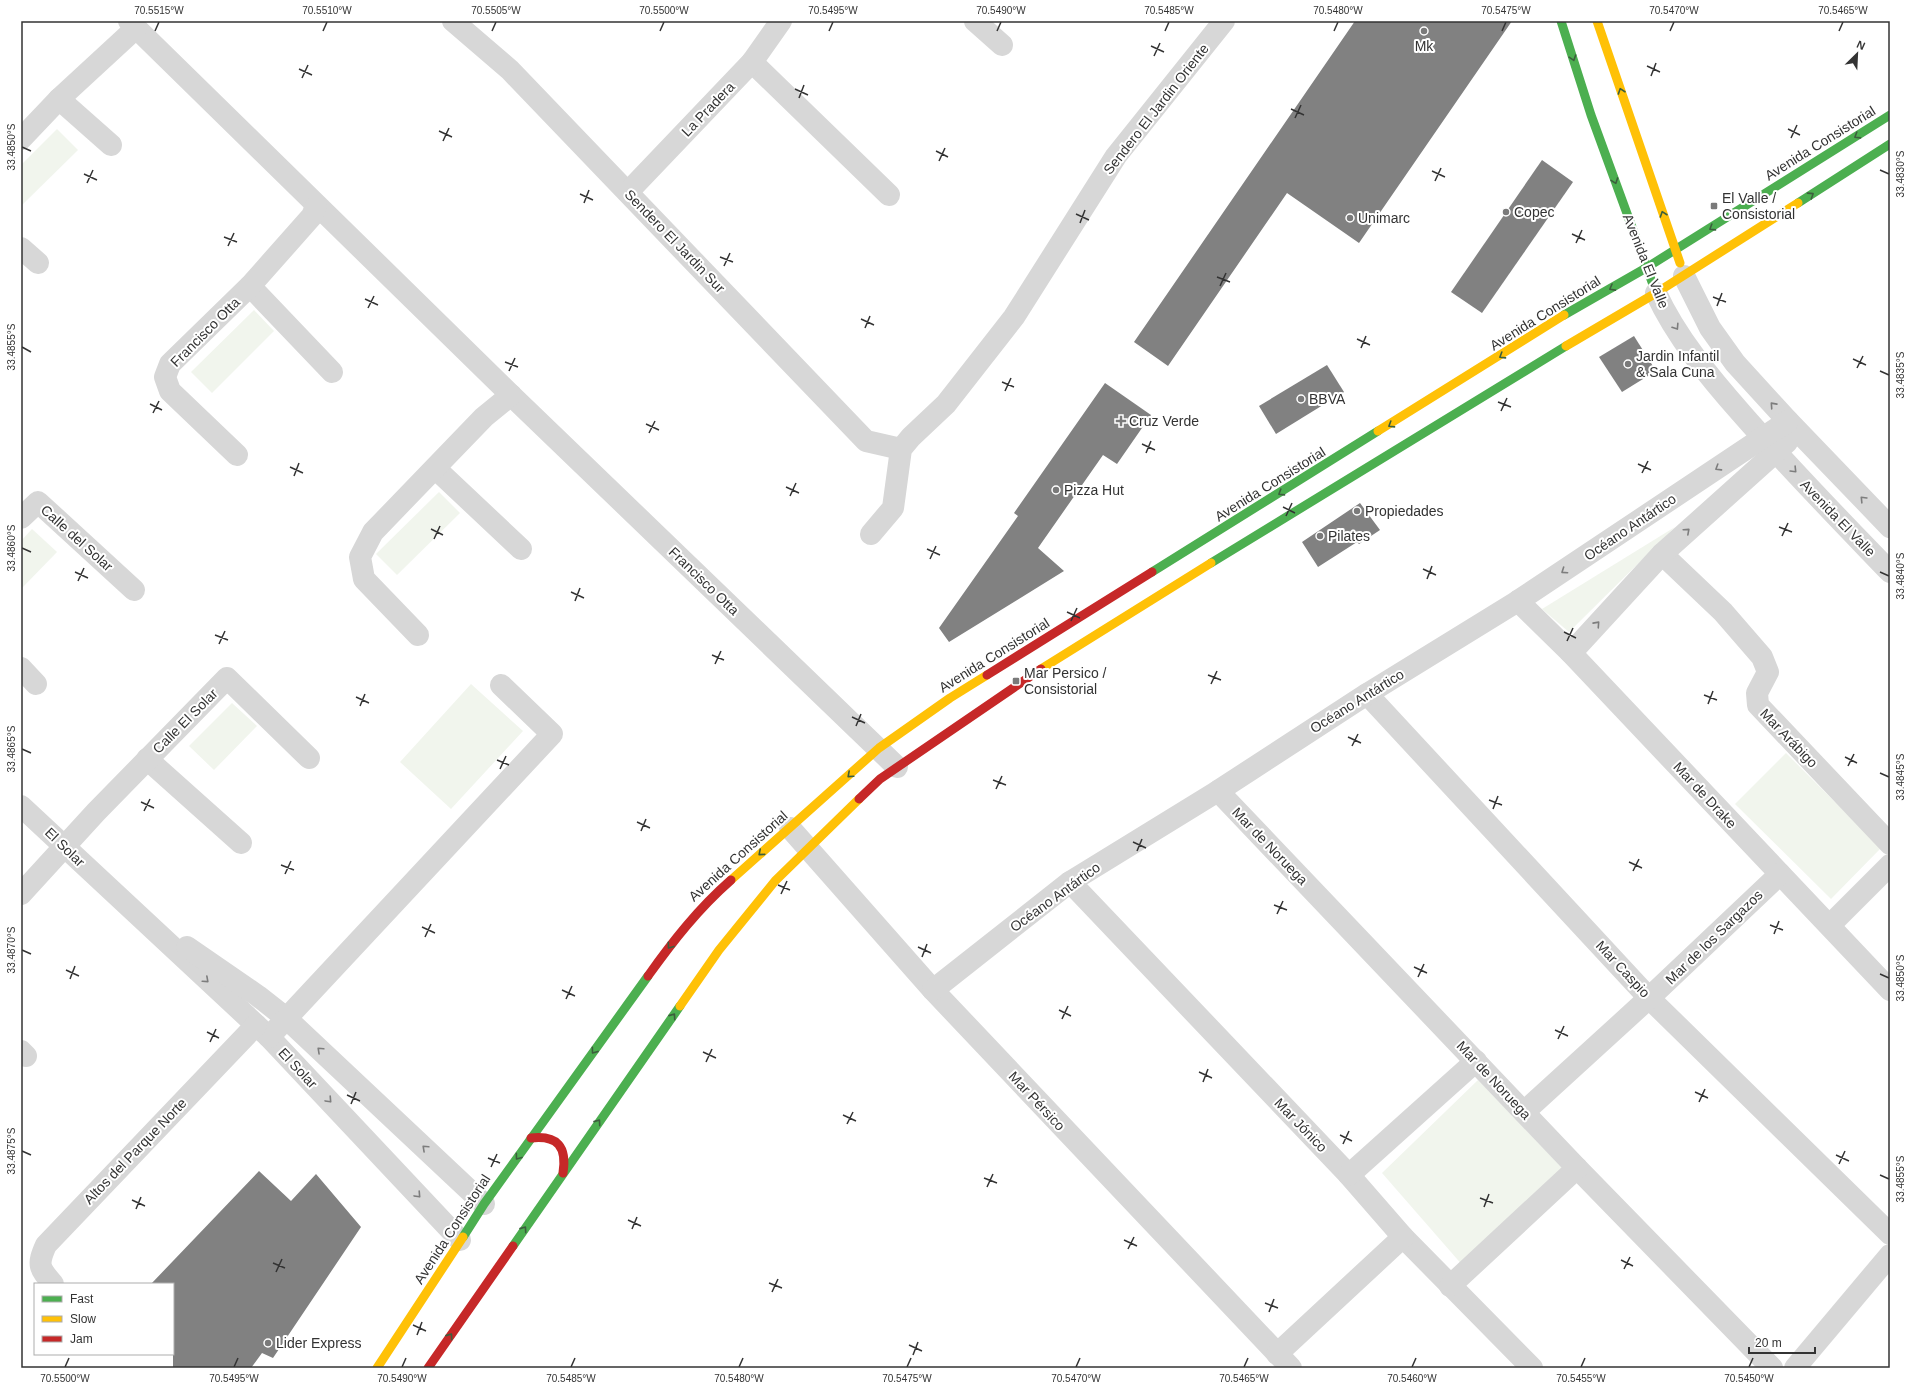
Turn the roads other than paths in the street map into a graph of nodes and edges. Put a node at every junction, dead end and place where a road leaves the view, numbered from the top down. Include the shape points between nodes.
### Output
1 (452, 21) edge
2 (781, 21) edge
3 (975, 21) edge
4 (1224, 21) edge
5 (1561, 21) edge
6 (1597, 21) edge
7 (132, 24) edge
8 (1002, 46) dead end
9 (752, 62) junction
10 (58, 99) junction
11 (1890, 115) edge
12 (21, 139) edge
13 (1890, 144) edge
14 (111, 145) dead end
15 (628, 192) junction
16 (889, 195) dead end
17 (316, 206) junction
18 (21, 248) edge
19 (1675, 251) junction
20 (38, 263) dead end
21 (1646, 268) junction
22 (1684, 276) junction
23 (250, 286) junction
24 (1656, 293) junction
25 (332, 372) dead end
26 (511, 395) junction
27 (1793, 427) junction
28 (1770, 445) junction
29 (902, 449) junction
30 (237, 455) dead end
31 (436, 469) junction
32 (21, 518) edge
33 (1890, 527) edge
34 (871, 534) dead end
35 (521, 549) dead end
36 (1662, 554) junction
37 (1890, 572) edge
38 (134, 590) dead end
39 (1518, 601) junction
40 (418, 635) dead end
41 (1571, 653) junction
42 (21, 668) edge
43 (36, 684) dead end
44 (502, 685) dead end
45 (1367, 694) junction
46 (878, 748) junction
47 (147, 758) junction
48 (309, 758) dead end
49 (897, 767) junction
50 (1218, 791) junction
51 (21, 806) edge
52 (790, 828) junction
53 (241, 843) dead end
54 (1890, 844) edge
55 (65, 848) junction
56 (807, 848) junction
57 (1890, 866) edge
58 (1780, 874) junction
59 (1070, 882) junction
60 (21, 894) edge
61 (126, 905) junction
62 (1830, 925) junction
63 (933, 990) junction
64 (1890, 990) edge
65 (1649, 998) junction
66 (286, 1018) junction
67 (262, 1031) junction
68 (1476, 1061) junction
69 (1524, 1112) junction
70 (532, 1138) junction
71 (1577, 1168) junction
72 (563, 1173) junction
73 (1349, 1175) junction
74 (484, 1204) junction
75 (1890, 1234) edge
76 (1403, 1237) junction
77 (460, 1240) junction
78 (1890, 1255) edge
79 (52, 1283) edge
80 (1450, 1286) junction
81 (1284, 1361) edge
82 (377, 1368) edge
83 (428, 1368) edge
84 (1532, 1368) edge
85 (1772, 1368) edge
86 (1795, 1368) edge

1 - 15 street, Sendero El Jardin Sur via 510,70
2 - 9 street, La Pradera
3 - 8 street
4 - 29 street, Sendero El Jardin Oriente via 1116,156 1014,317 946,404
5 -> 21 main road, Avenida El Valle via 1591,115
19 -> 6 main road
7 - 10 street, Francisco Otta
7 - 17 street, Francisco Otta
9 - 15 street, La Pradera
9 - 16 street
10 - 12 street, Francisco Otta
10 - 14 street
11 -> 19 main road, Avenida Consistorial
22 -> 13 main road
15 - 29 street, Sendero El Jardin Sur via 866,441
17 - 23 street, Francisco Otta via 312,216
17 - 26 street, Francisco Otta
18 - 20 street
19 - 21 main road, Avenida Consistorial
19 - 22 main road
21 - 24 main road, Avenida El Valle
21 -> 46 main road, Avenida Consistorial via 1582,304 950,698
22 - 24 main road
27 -> 22 street via 1735,363 1710,328
23 - 25 street
23 - 30 street, Francisco Otta via 170,364 165,377 170,391
24 -> 28 street, Avenida El Valle via 1705,372
24 - 49 main road via 1075,647
26 - 31 street via 484,418
26 - 46 street, Francisco Otta
27 - 28 street, Océano Antártico
33 -> 27 street
36 -> 28 street, Océano Antártico
28 -> 37 street, Avenida El Valle
28 -> 39 street, Océano Antártico
29 - 34 street, Sendero El Jardin Oriente via 892,508
31 - 35 street
31 - 40 street via 373,532 360,557 364,579
32 - 38 street, Calle del Solar via 38,502
41 -> 36 street, Océano Antártico
36 - 54 street, Mar Arábigo via 1723,612 1762,656 1768,672 1757,693 1758,705
39 - 41 street, Mar de Drake
39 - 45 street, Océano Antártico
41 - 58 street, Mar de Drake
42 - 43 street
44 - 66 street, Altos del Parque Norte via 552,734
45 - 50 street, Océano Antártico
45 - 65 street, Mar Caspio
46 - 49 street, Francisco Otta
46 -> 52 main road, Avenida Consistorial
47 - 48 street, Calle El Solar via 227,678
47 - 53 street
47 - 55 street, Calle El Solar
49 - 56 main road via 880,779
50 - 59 street, Océano Antártico
50 - 68 street, Mar de Noruega
51 - 55 street, El Solar
52 - 56 street, Mar Pérsico
52 -> 70 main road, Avenida Consistorial via 708,900 679,933
55 - 60 street, Calle El Solar
55 - 61 street, El Solar
56 - 63 street, Mar Pérsico
72 -> 56 main road via 719,950 775,881
57 - 62 street
58 - 62 street, Mar de Drake
58 - 65 street, Mar de los Sargazos
59 - 63 street, Océano Antártico
59 - 73 street, Mar Jónico
61 - 66 street, El Solar
61 -> 67 street, El Solar
62 - 64 street, Mar de Drake
63 - 81 street, Mar Pérsico
65 - 69 street, Mar de los Sargazos
65 - 75 street, Mar Caspio
66 - 67 street, Altos del Parque Norte
74 -> 66 street, El Solar
67 -> 77 street, El Solar
67 - 79 street, Altos del Parque Norte via 46,1245 39,1259 41,1270
68 - 69 street, Mar de Noruega
68 - 73 street
69 - 71 street, Mar de Noruega
70 - 72 main road via 550,1137 558,1142 566,1159
70 -> 74 main road, Avenida Consistorial
71 - 80 street
71 - 85 street, Mar de Noruega
83 -> 72 main road
73 - 76 street, Mar Jónico
74 - 77 main road, Avenida Consistorial
76 - 80 street, Mar Jónico
76 - 81 street
77 - 82 main road, Avenida Consistorial
78 - 86 street
80 - 84 street, Mar Jónico

